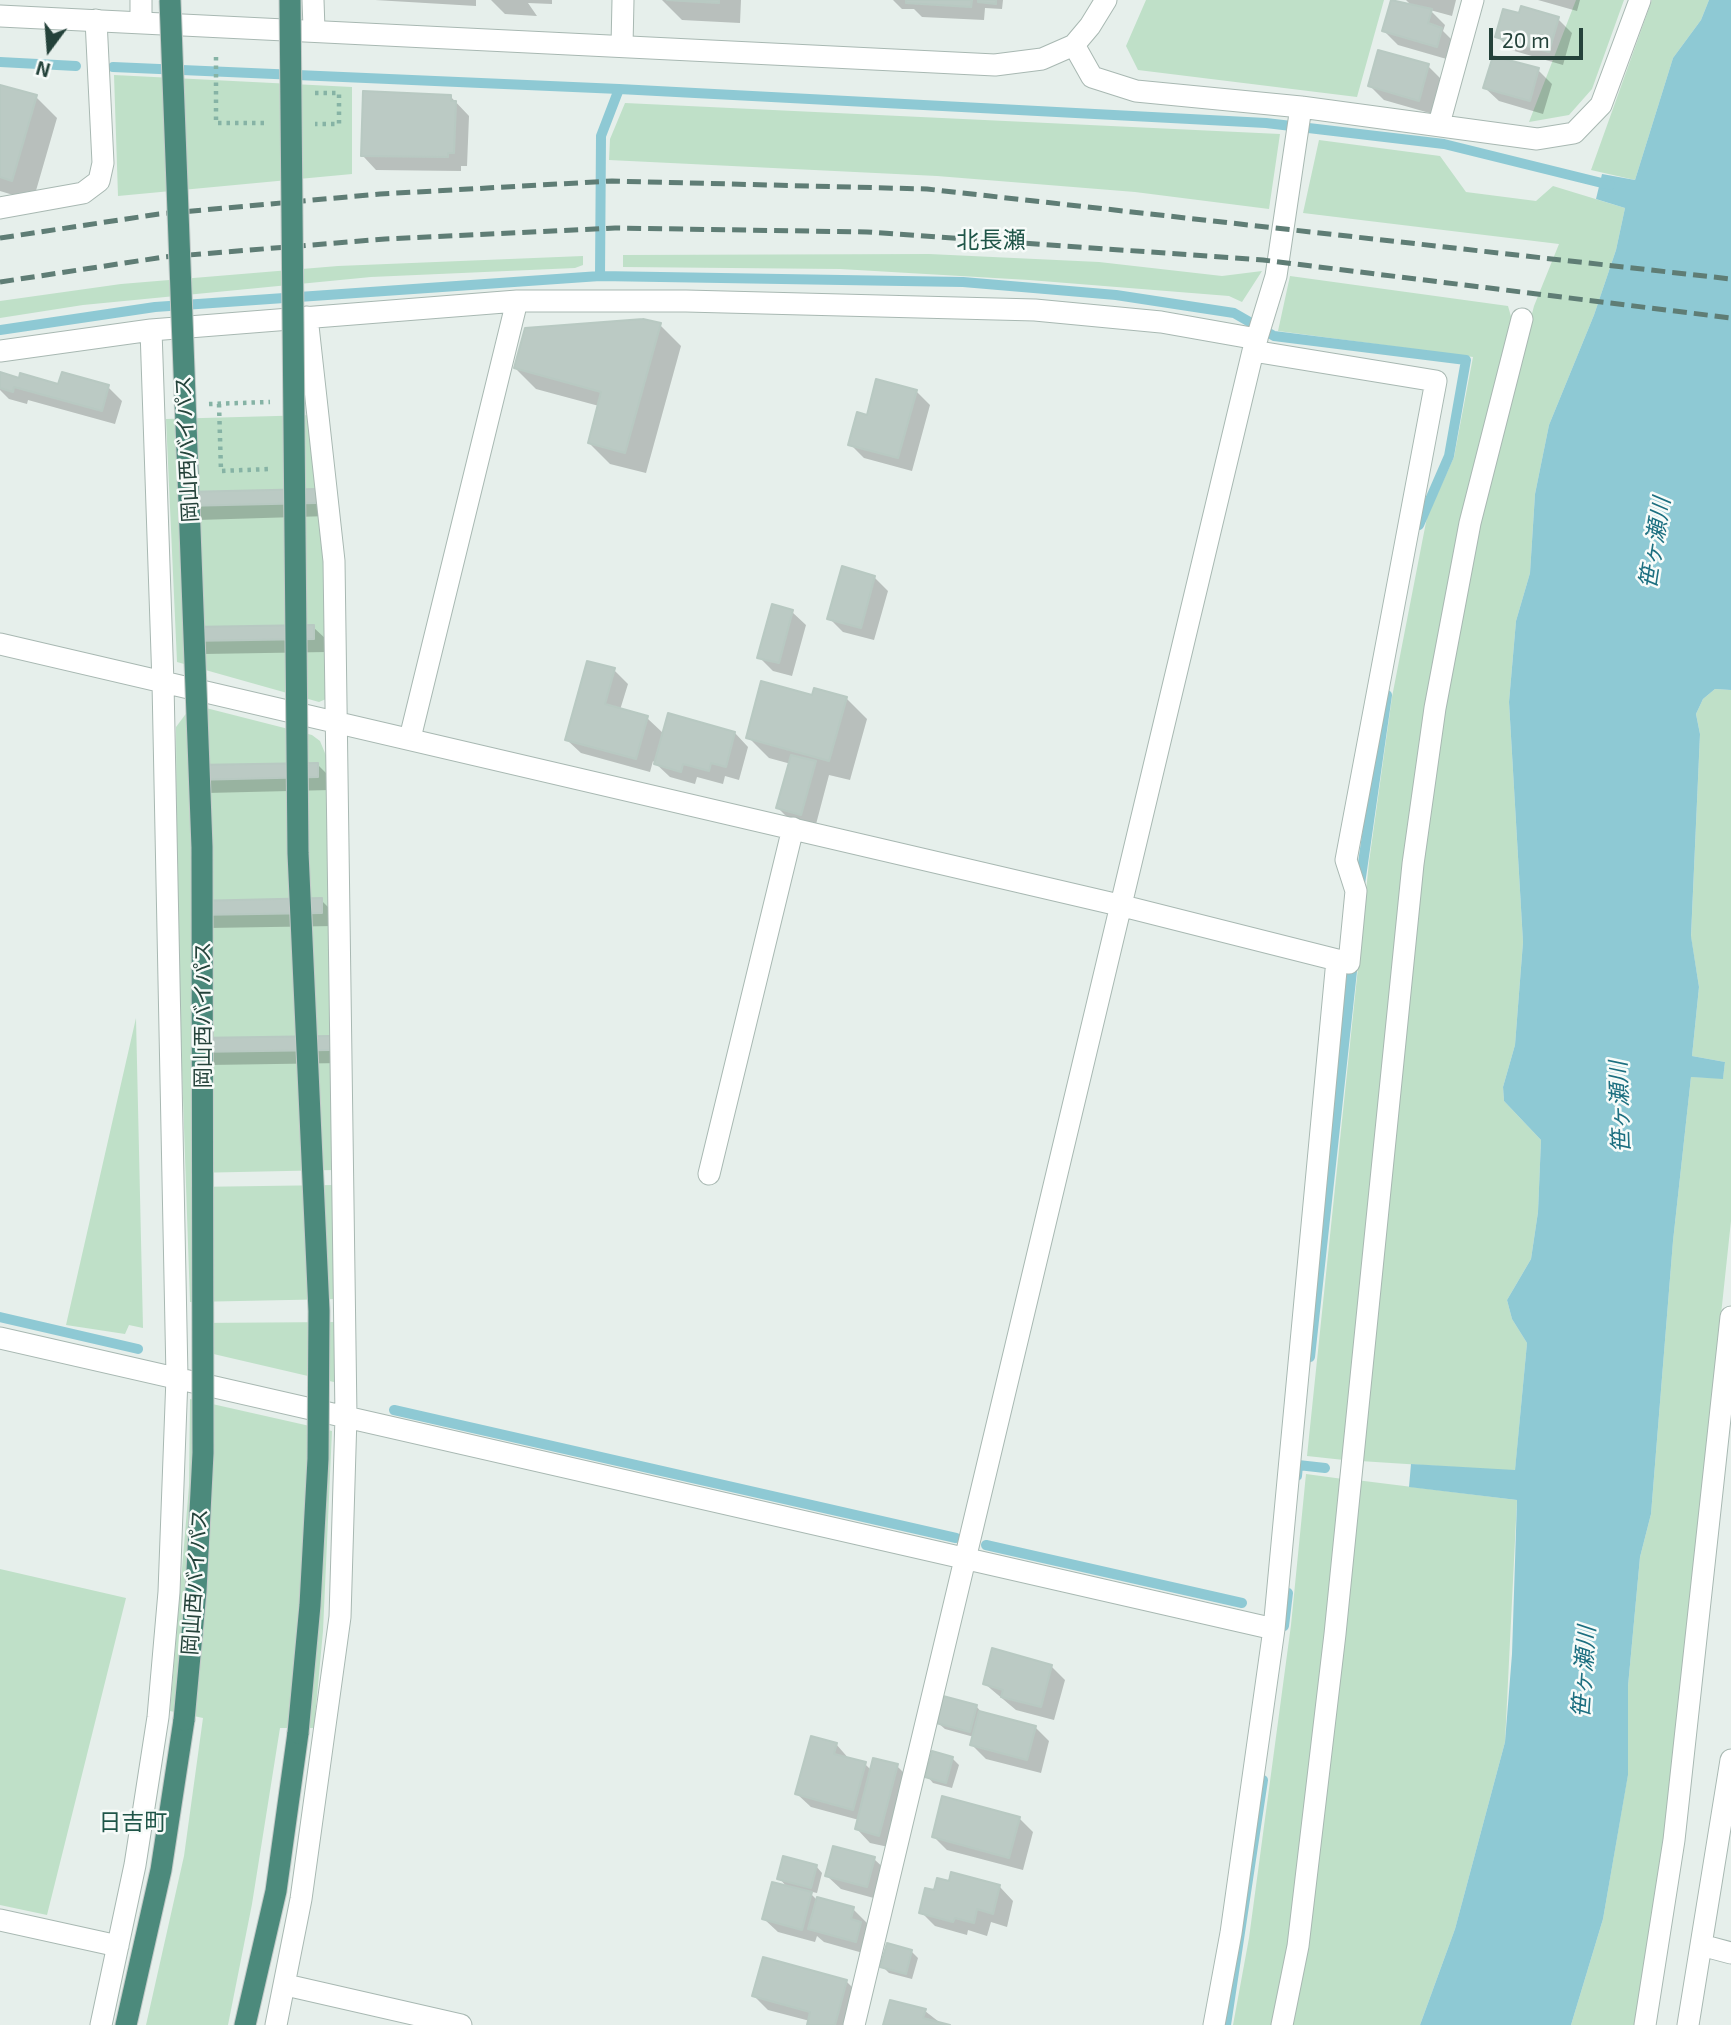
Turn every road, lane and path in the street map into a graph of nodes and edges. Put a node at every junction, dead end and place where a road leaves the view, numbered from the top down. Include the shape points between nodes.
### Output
1 (141, 0) edge
2 (170, 0) edge
3 (290, 0) edge
4 (313, 0) edge
5 (623, 0) edge
6 (1106, 0) edge
7 (1473, 0) edge
8 (1640, 0) edge
9 (0, 16) edge
10 (96, 20) junction
11 (141, 22) junction
12 (314, 29) junction
13 (1073, 45) junction
14 (622, 46) junction
15 (216, 57) dead end
16 (321, 93) dead end
17 (339, 117) dead end
18 (1299, 119) junction
19 (270, 123) dead end
20 (1439, 124) junction
21 (0, 208) edge
22 (517, 301) junction
23 (307, 317) junction
24 (1522, 319) dead end
25 (151, 330) junction
26 (1258, 336) junction
27 (0, 351) edge
28 (281, 401) dead end
29 (205, 404) dead end
30 (219, 404) junction
31 (272, 469) dead end
32 (0, 644) edge
33 (163, 683) junction
34 (336, 723) junction
35 (410, 738) junction
36 (793, 828) junction
37 (1124, 906) junction
38 (1337, 960) junction
39 (709, 1174) dead end
40 (1731, 1317) edge
41 (0, 1338) edge
42 (177, 1377) junction
43 (346, 1416) junction
44 (968, 1559) junction
45 (1274, 1629) junction
46 (1731, 1760) edge
47 (0, 1920) edge
48 (1701, 1945) junction
49 (118, 1946) junction
50 (1731, 1954) edge
51 (286, 1985) junction
52 (101, 2025) edge
53 (126, 2025) edge
54 (245, 2025) edge
55 (276, 2025) edge
56 (461, 2025) edge
57 (854, 2025) edge
58 (1214, 2025) edge
59 (1282, 2025) edge
60 (1645, 2025) edge
61 (1688, 2025) edge

1 - 11 street
2 - 53 highway, 岡山西バイパス, bridge via 202,847 202,1453 184,1720 161,1870
3 - 54 highway, bridge via 298,853 319,1311 318,1459 298,1733 276,1891
4 - 12 street
5 - 14 street
6 - 13 street
7 - 20 street
8 - 20 street via 1601,105 1574,133 1537,139
9 - 10 street
10 - 11 street
10 - 21 street via 103,163 99,181 83,193
11 - 12 street
12 - 14 street
13 - 14 street via 1042,59 995,65
13 - 18 street via 1092,77 1136,91
15 - 19 path via 216,122
16 - 17 path via 339,93
18 - 20 street
18 - 26 street via 1276,275
22 - 23 street
22 - 26 street via 1035,310
22 - 35 street
23 - 25 street
23 - 34 street via 334,561
24 - 59 street via 1470,523 1431,734 1413,864 1334,1648 1298,1946
25 - 27 street
25 - 33 street
26 - 37 street
26 - 38 street via 1436,381 1346,860 1356,891 1349,963
28 - 30 path
29 - 30 path
30 - 31 path via 221,471
32 - 33 street
33 - 34 street
33 - 42 street
34 - 35 street
34 - 43 street
35 - 36 street
36 - 37 street
36 - 39 street
37 - 38 street
37 - 44 street
38 - 45 street
40 - 60 street via 1674,1840
41 - 42 street
42 - 43 street
42 - 49 street via 169,1592 158,1717
43 - 44 street
43 - 51 street via 340,1617
44 - 45 street
44 - 57 street
45 - 58 street
46 - 48 street
47 - 49 street
48 - 50 street
48 - 61 street
49 - 52 street
51 - 55 street
51 - 56 street

